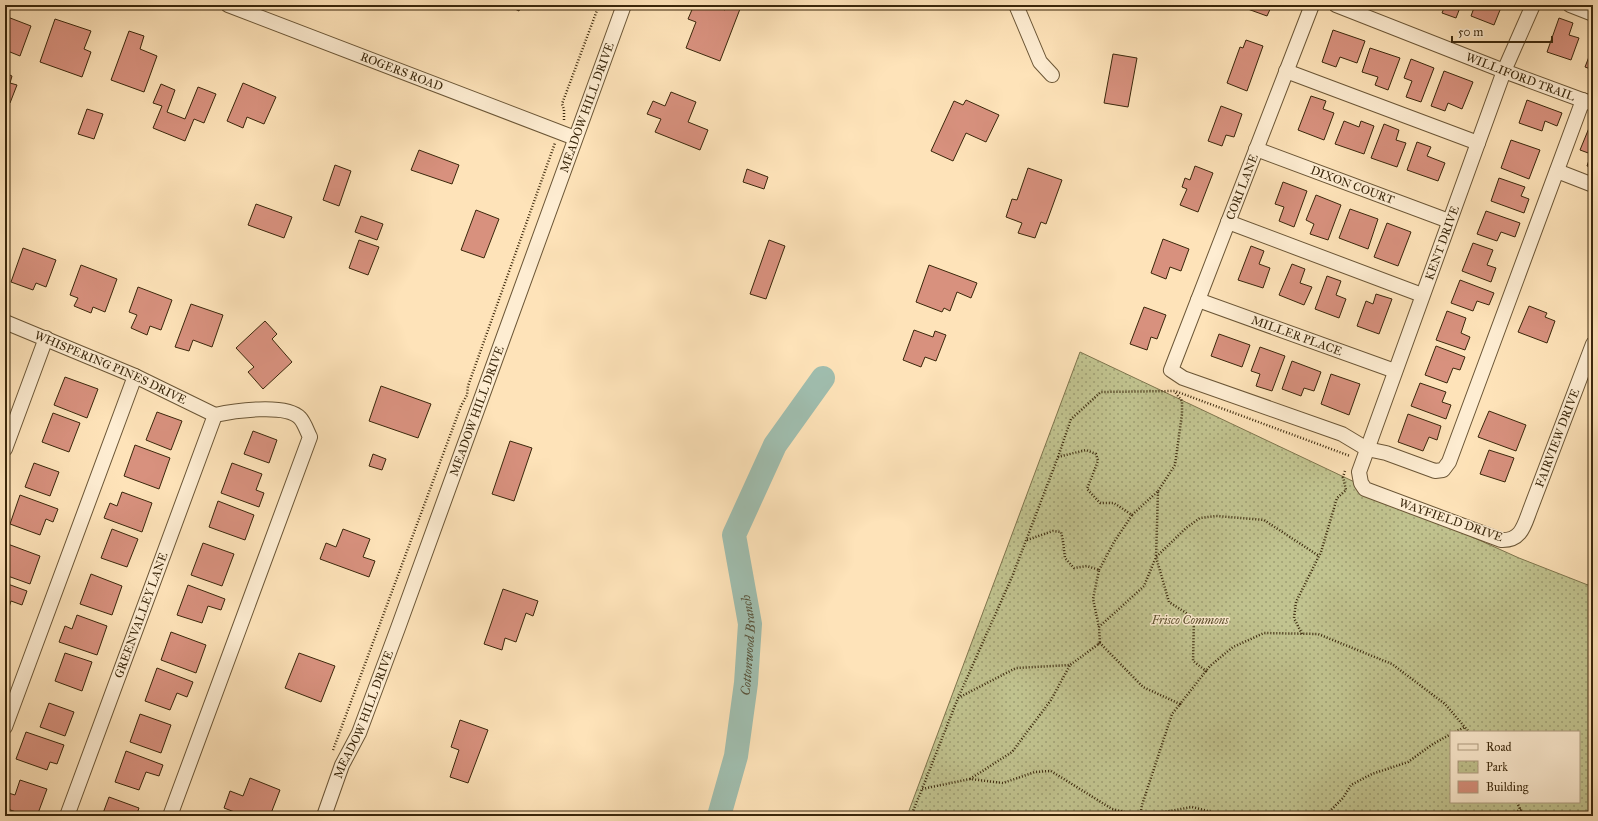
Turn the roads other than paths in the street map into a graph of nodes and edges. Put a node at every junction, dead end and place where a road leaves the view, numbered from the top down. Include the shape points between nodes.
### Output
1 (228, 5) edge
2 (624, 5) edge
3 (1016, 5) edge
4 (1312, 5) edge
5 (1336, 5) edge
6 (1532, 5) edge
7 (1570, 5) edge
8 (1593, 14) edge
9 (1286, 71) junction
10 (1504, 71) junction
11 (1052, 76) dead end
12 (1588, 102) edge
13 (575, 138) junction
14 (1478, 143) junction
15 (1256, 150) junction
16 (1557, 171) junction
17 (1593, 185) edge
18 (1228, 222) junction
19 (1449, 222) junction
20 (1422, 295) junction
21 (1198, 300) junction
22 (5, 322) edge
23 (46, 338) junction
24 (1593, 344) edge
25 (1395, 371) junction
26 (135, 376) junction
27 (215, 415) junction
28 (5, 449) edge
29 (1367, 449) junction
30 (1361, 483) joint
31 (1530, 510) joint
32 (5, 728) edge
33 (67, 816) edge
34 (170, 816) edge
35 (324, 816) edge

1 - 13 street, ROGERS ROAD
2 - 13 street, MEADOW HILL DRIVE
3 - 11 street via 1040,62
4 - 9 street, CORI LANE
5 - 10 street, WILLIFORD TRAIL
6 - 10 street, KENT DRIVE
7 - 8 street
9 - 14 street
9 - 15 street, CORI LANE
10 - 12 street, WILLIFORD TRAIL
10 - 14 street, KENT DRIVE
12 - 16 street
13 - 35 street, MEADOW HILL DRIVE via 396,635 359,733 342,765
14 - 19 street, KENT DRIVE
15 - 18 street, CORI LANE
15 - 19 street, DIXON COURT
16 - 17 street
16 - 29 street via 1449,462 1443,470 1435,471 1386,453
18 - 20 street
18 - 21 street, CORI LANE
19 - 20 street, KENT DRIVE
20 - 25 street, KENT DRIVE
21 - 25 street, MILLER PLACE
21 - 29 street, CORI LANE via 1171,370 1183,378 1342,434
22 - 23 street, WHISPERING PINES DRIVE
23 - 26 street, WHISPERING PINES DRIVE
23 - 28 street
24 - 31 street, FAIRVIEW DRIVE
25 - 29 street, KENT DRIVE
26 - 27 street, WHISPERING PINES DRIVE
26 - 32 street
27 - 33 street, GREENVALLEY LANE
27 - 34 street via 238,410 282,410 299,417 310,437
29 - 30 street, KENT DRIVE via 1359,472
30 - 31 street, WAYFIELD DRIVE via 1365,489 1500,540 1515,538 1522,531

